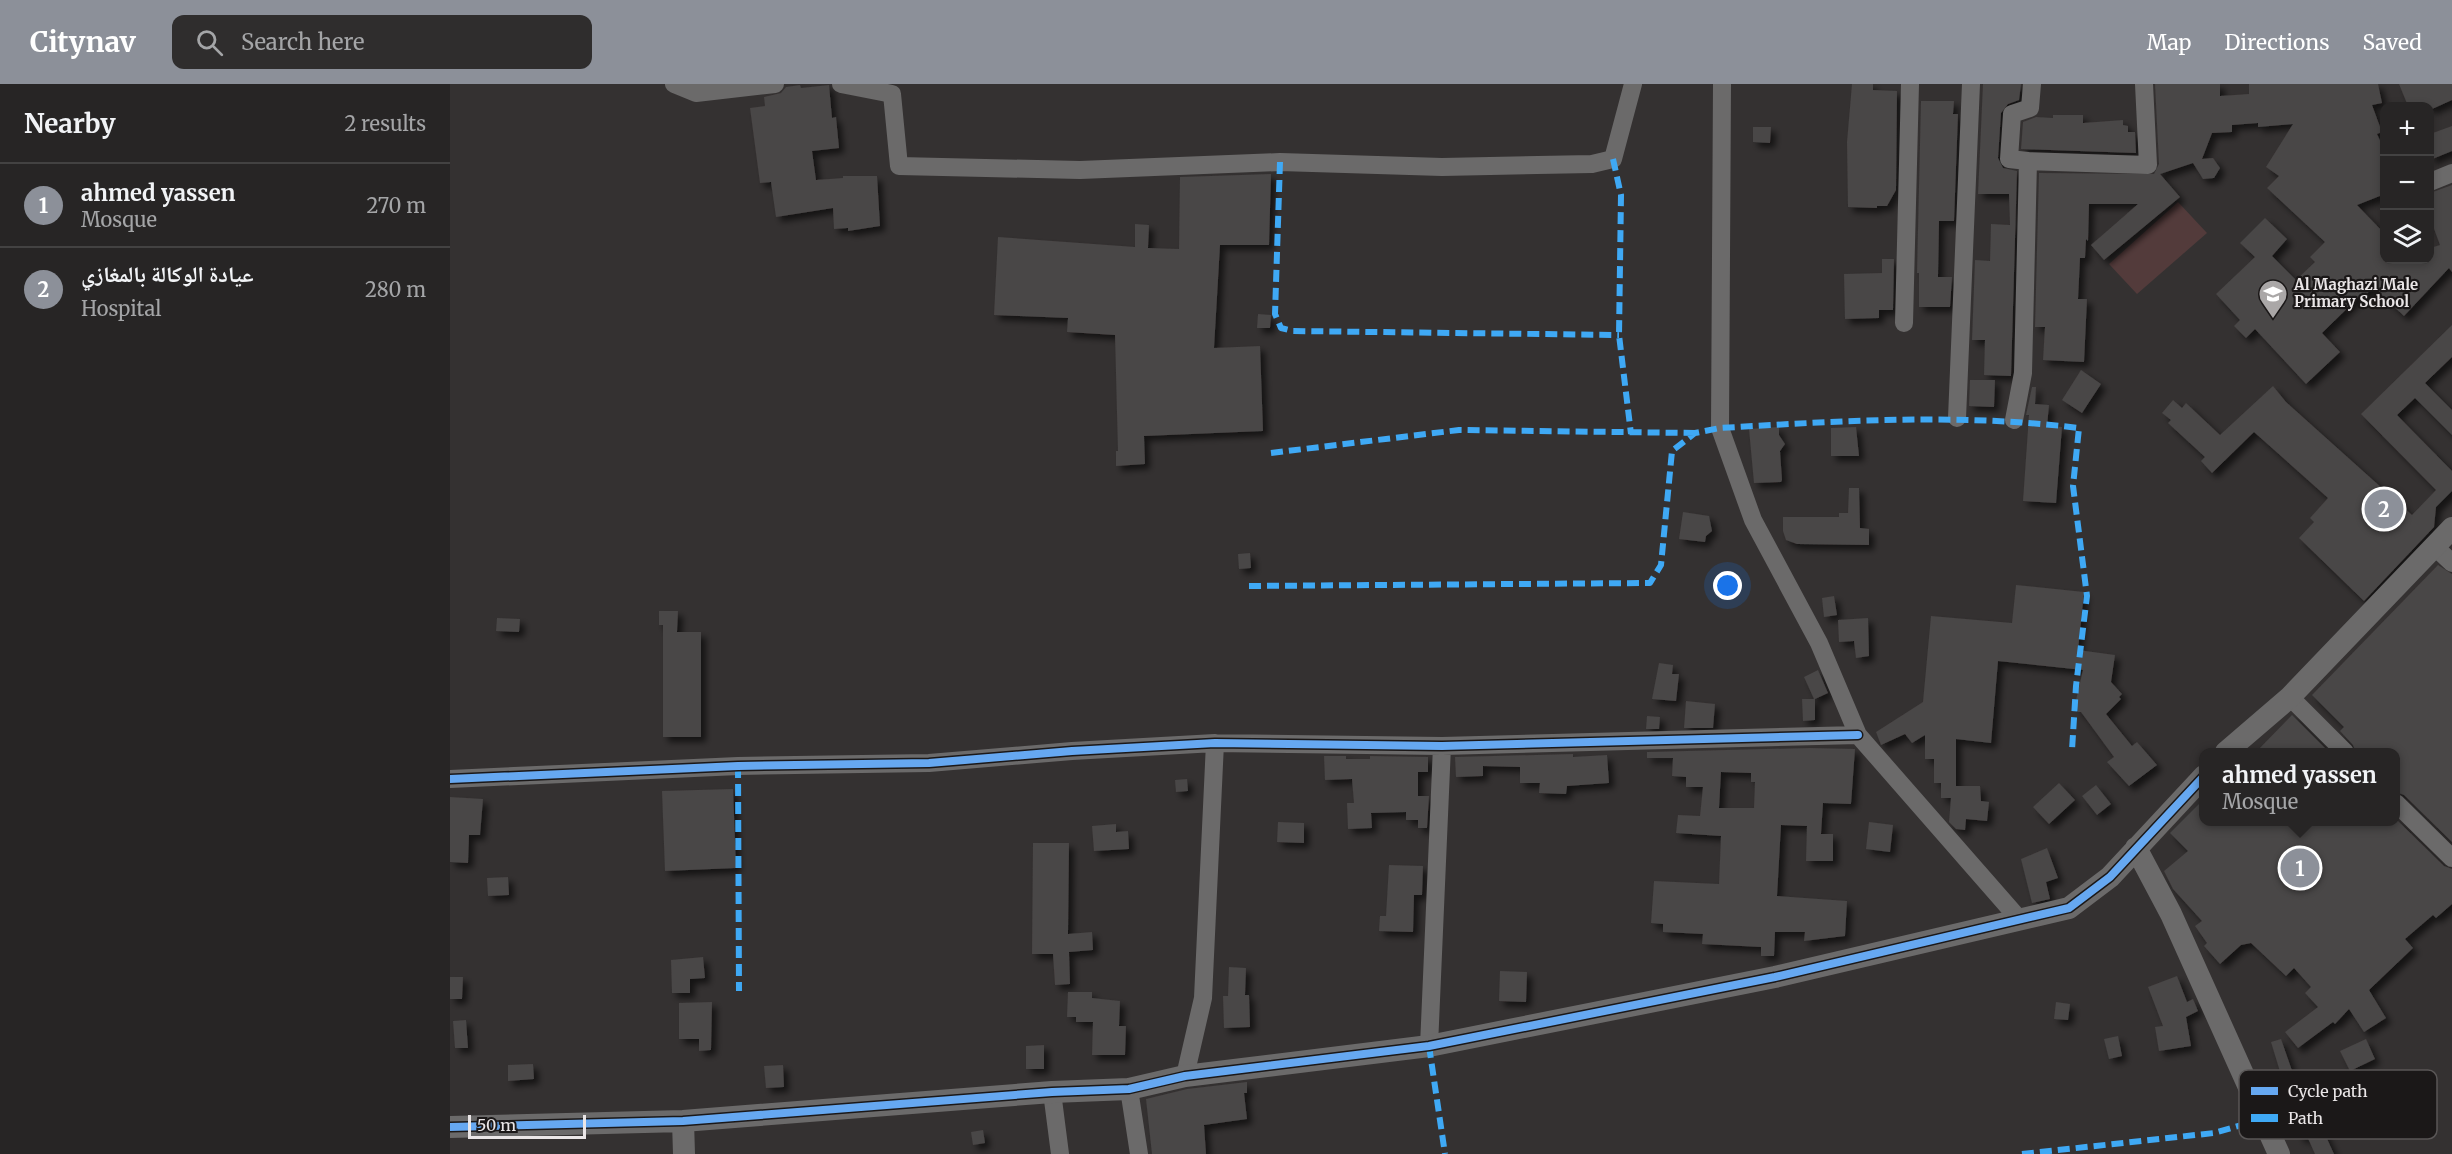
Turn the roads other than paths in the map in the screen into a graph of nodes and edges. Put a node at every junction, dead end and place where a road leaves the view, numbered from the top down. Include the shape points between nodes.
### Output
1 (674, 84) edge
2 (776, 84) edge
3 (841, 84) edge
4 (1634, 84) edge
5 (1722, 84) edge
6 (1910, 84) edge
7 (1971, 84) edge
8 (2032, 84) edge
9 (2144, 84) edge
10 (892, 89) edge
11 (2028, 162) junction
12 (2452, 173) edge
13 (2434, 180) edge
14 (1904, 323) dead end
15 (1957, 418) dead end
16 (2014, 420) dead end
17 (2452, 528) edge
18 (2434, 546) junction
19 (2452, 563) edge
20 (2290, 697) junction
21 (1858, 735) junction
22 (1215, 743) junction
23 (1442, 746) junction
24 (2232, 748) edge
25 (2340, 748) edge
26 (450, 779) edge
27 (2199, 781) edge
28 (2400, 807) edge
29 (2136, 848) junction
30 (2452, 858) edge
31 (2019, 919) junction
32 (1429, 1046) junction
33 (2241, 1070) edge
34 (1185, 1076) junction
35 (1129, 1089) junction
36 (1052, 1092) junction
37 (683, 1121) junction
38 (450, 1127) edge
39 (2272, 1139) edge
40 (684, 1154) edge
41 (1060, 1154) edge
42 (1139, 1154) edge
43 (2279, 1154) edge

1 - 2 street via 696,93
3 - 10 street
4 - 10 street via 1613,159 1592,164 1442,167 1280,162 1080,170 900,166
5 - 21 street via 1720,428 1753,520 1819,643
6 - 14 street
7 - 15 street
8 - 11 street via 2030,108 2012,114 2009,159
9 - 11 street via 2148,165
11 - 16 street via 2023,373
12 - 13 street
17 - 18 street
18 - 19 street
18 - 20 street
20 - 24 street
20 - 25 street
21 - 23 street
21 - 31 street
22 - 23 street
22 - 26 street via 929,763 738,766
22 - 34 street via 1203,998
23 - 32 street
27 - 29 street
28 - 30 street
29 - 31 street via 2110,876 2069,908
29 - 33 street via 2171,914
31 - 32 street via 1775,977
32 - 34 street
34 - 35 street
35 - 36 street
35 - 42 street
36 - 37 street
36 - 41 street
37 - 38 street
37 - 40 street
39 - 43 street

